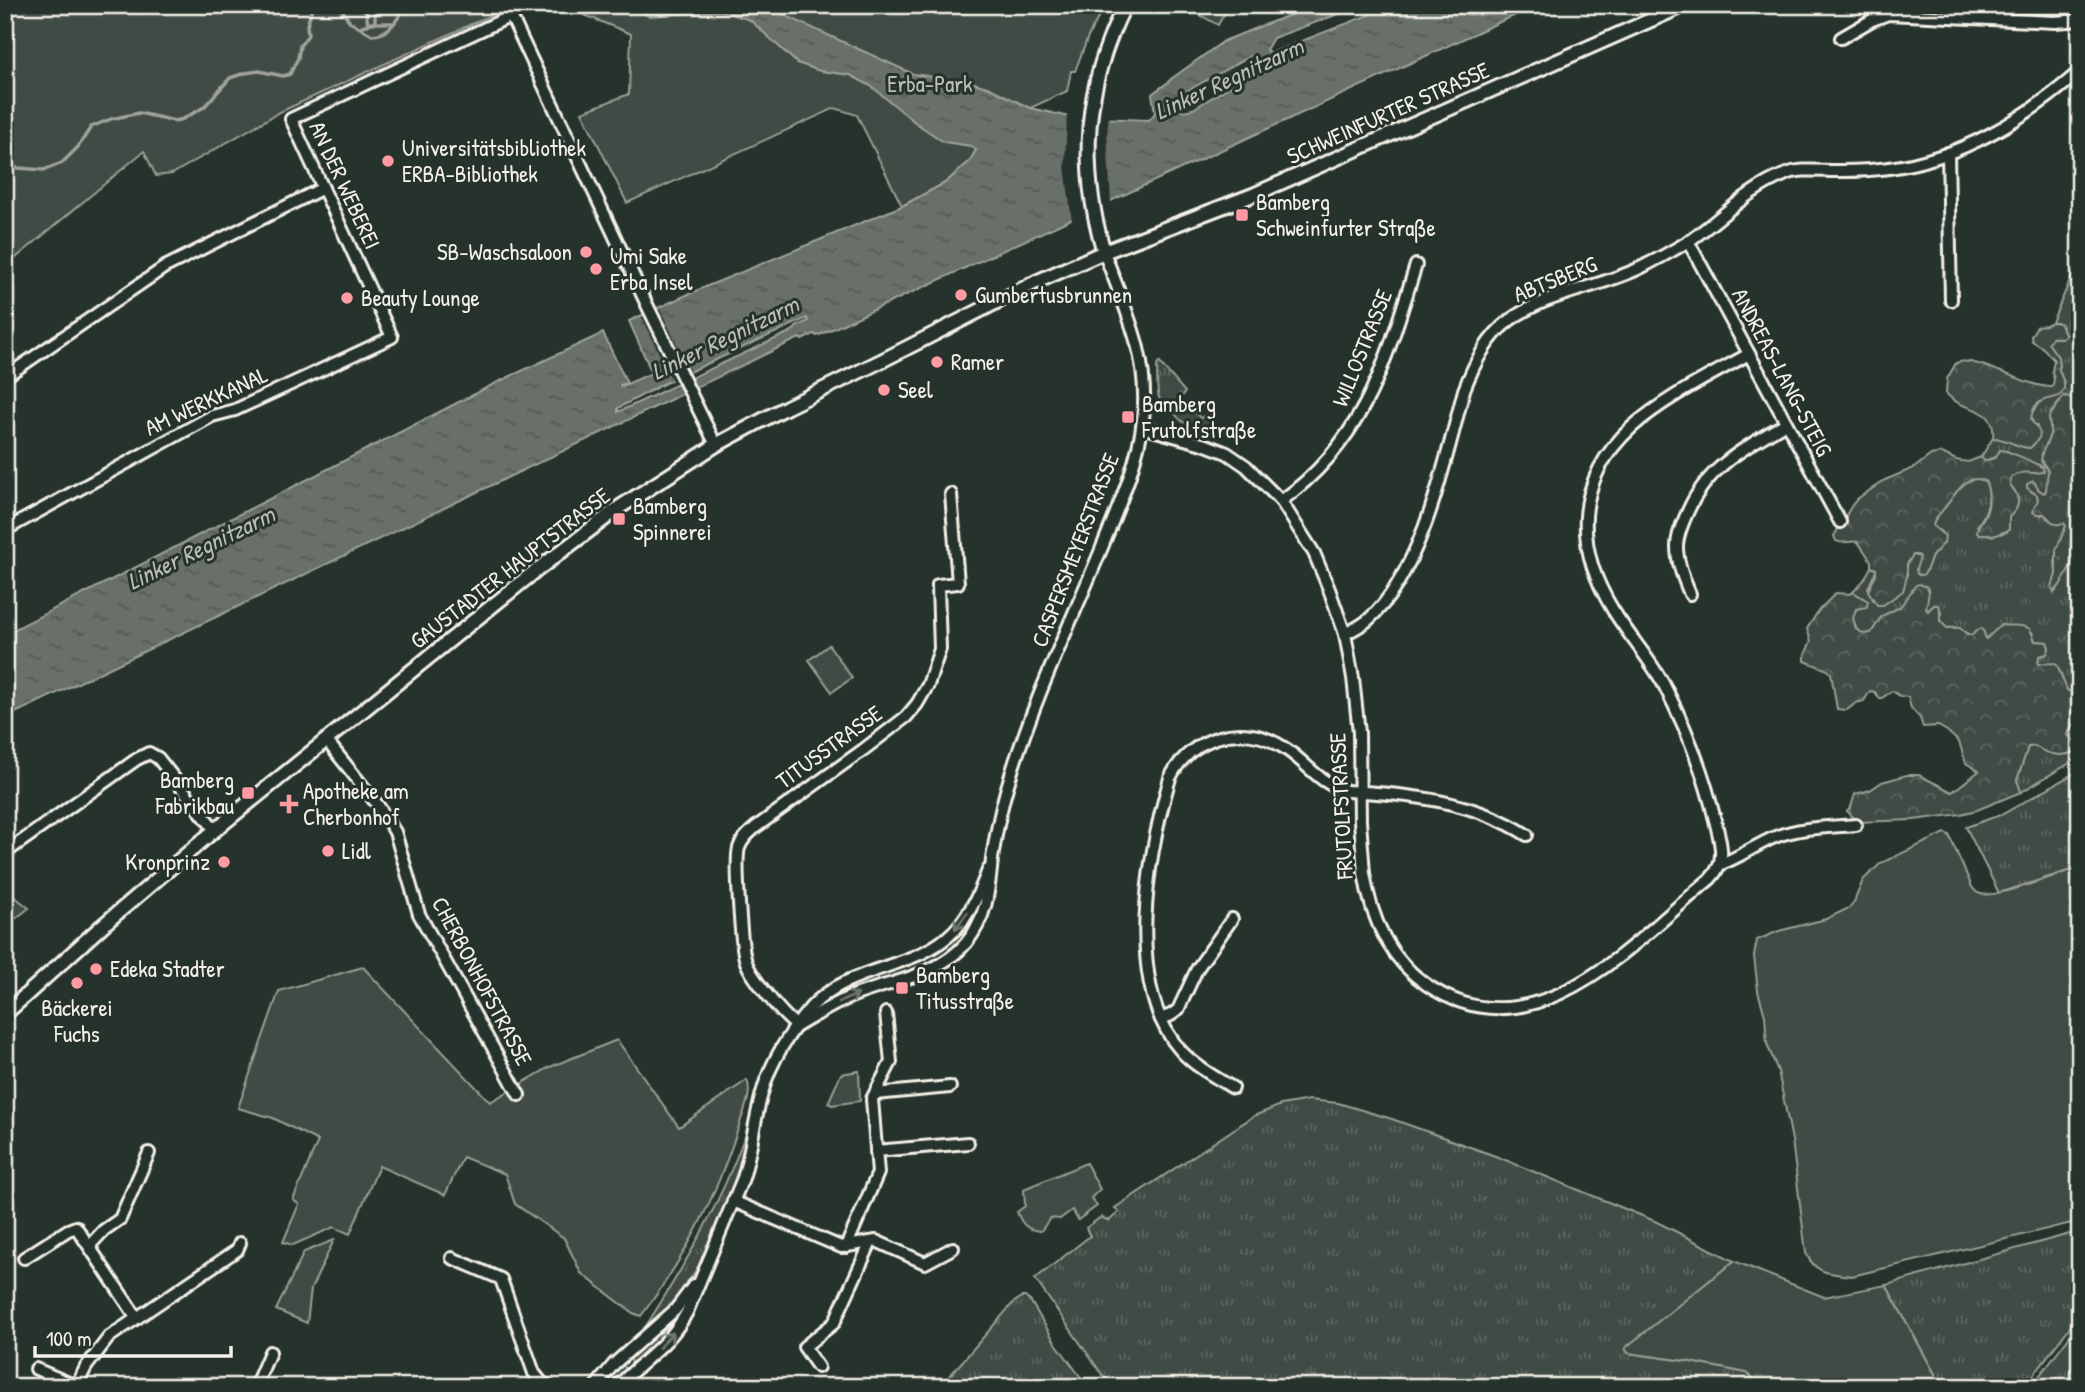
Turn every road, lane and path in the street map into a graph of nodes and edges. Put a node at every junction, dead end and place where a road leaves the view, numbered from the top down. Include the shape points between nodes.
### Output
1 (1125, 5) edge
2 (1685, 5) edge
3 (2080, 20) edge
4 (1841, 38) dead end
5 (2080, 71) edge
6 (1948, 153) junction
7 (323, 188) junction
8 (1688, 241) junction
9 (1104, 252) junction
10 (1416, 265) dead end
11 (1951, 300) dead end
12 (392, 337) joint
13 (1749, 354) junction
14 (5, 377) edge
15 (1786, 423) junction
16 (1142, 427) junction
17 (716, 445) junction
18 (951, 494) dead end
19 (1281, 501) junction
20 (1840, 522) dead end
21 (5, 530) edge
22 (1690, 594) dead end
23 (1345, 634) junction
24 (327, 741) junction
25 (1359, 791) junction
26 (1856, 825) dead end
27 (215, 830) junction
28 (1527, 835) dead end
29 (5, 853) edge
30 (992, 860) junction
31 (1721, 864) junction
32 (1231, 919) dead end
33 (886, 1013) dead end
34 (5, 1014) edge
35 (1161, 1019) junction
36 (797, 1026) junction
37 (950, 1087) dead end
38 (1233, 1088) dead end
39 (875, 1094) junction
40 (519, 1095) dead end
41 (968, 1143) dead end
42 (876, 1151) junction
43 (149, 1153) dead end
44 (733, 1201) junction
45 (871, 1242) junction
46 (240, 1243) dead end
47 (90, 1245) junction
48 (846, 1247) junction
49 (953, 1248) dead end
50 (24, 1258) dead end
51 (452, 1258) dead end
52 (703, 1271) junction
53 (137, 1318) junction
54 (270, 1352) dead end
55 (818, 1367) dead end
56 (36, 1369) dead end
57 (76, 1386) edge
58 (255, 1387) edge
59 (551, 1387) edge
60 (595, 1387) edge
61 (617, 1387) edge

1 - 9 street via 1095,89 1087,151 1091,197
2 - 9 street, SCHWEINFURTER STRASSE via 1253,195
3 - 4 street via 1888,14
5 - 6 street, ABTSBERG via 2024,115
6 - 8 street, ABTSBERG via 1889,168 1786,174 1744,198
6 - 11 street
7 - 12 street, AN DER WEBEREI
7 - 14 street via 165,267
7 - 17 street, AN DER WEBEREI via 291,119 511,16
8 - 13 street, ANDREAS-LANG-STEIG
8 - 23 street, ABTSBERG via 1624,275 1530,308 1496,333 1464,390 1413,554 1380,607
9 - 16 street, CASPERSMEYERSTRASSE via 1140,350
9 - 17 street, GAUSTADTER HAUPTSTRASSE via 970,314
10 - 19 street, WILLOSTRASSE via 1377,380 1355,424 1307,482
12 - 21 street, AM WERKKANAL via 235,410 212,416
13 - 15 street, ANDREAS-LANG-STEIG
13 - 31 street via 1691,386 1631,428 1604,460 1587,504 1587,551 1596,579 1661,680 1688,737 1712,806 1723,852
15 - 20 street, ANDREAS-LANG-STEIG
15 - 22 street via 1725,461 1691,502 1677,547
16 - 19 street, FRUTOLFSTRASSE via 1227,453
16 - 30 street, CASPERSMEYERSTRASSE via 1122,497 1020,748 1004,797
17 - 24 street, GAUSTADTER HAUPTSTRASSE via 562,551
18 - 36 street, TITUSSTRASSE via 958,583 938,585 940,649 918,704 748,833 739,848 746,963
19 - 23 street, FRUTOLFSTRASSE via 1314,553
23 - 25 street, FRUTOLFSTRASSE via 1357,706
24 - 27 street, GAUSTADTER HAUPTSTRASSE
24 - 40 street, CHERBONHOFSTRASSE via 394,832 419,914
25 - 28 street via 1466,807
25 - 31 street, FRUTOLFSTRASSE via 1367,894 1385,938 1411,973 1447,995 1494,1009 1542,1001 1596,974 1710,879
25 - 35 street via 1324,782 1279,744 1250,735 1220,736 1181,760 1161,809 1147,884 1150,983
26 - 31 street, FRUTOLFSTRASSE via 1776,836
27 - 29 street via 158,758 149,753
27 - 34 street, GAUSTADTER HAUPTSTRASSE
30 -> 36 street, CASPERSMEYERSTRASSE via 973,906 956,929 926,951 841,983
36 -> 30 street, CASPERSMEYERSTRASSE via 853,996 904,980 952,956 973,934 982,916
32 - 35 street via 1197,969 1178,1010
33 - 39 street via 891,1062
35 - 38 street via 1192,1061
36 - 44 street, CASPERSMEYERSTRASSE via 764,1087 749,1158
37 - 39 street
39 - 42 street
41 - 42 street
42 - 48 street via 878,1173
43 - 47 street via 120,1219
44 - 48 street
44 - 52 street, CASPERSMEYERSTRASSE
45 - 48 street
45 - 49 street via 925,1263
45 - 55 street via 834,1324 804,1348
46 - 53 street via 237,1250
47 - 50 street via 76,1227
47 - 53 street
51 - 59 street via 501,1279 534,1373
52 - 60 street, CASPERSMEYERSTRASSE via 676,1310 614,1364
61 -> 52 street, CASPERSMEYERSTRASSE via 681,1323
53 - 57 street via 109,1337
54 - 58 street
56 - 57 street

